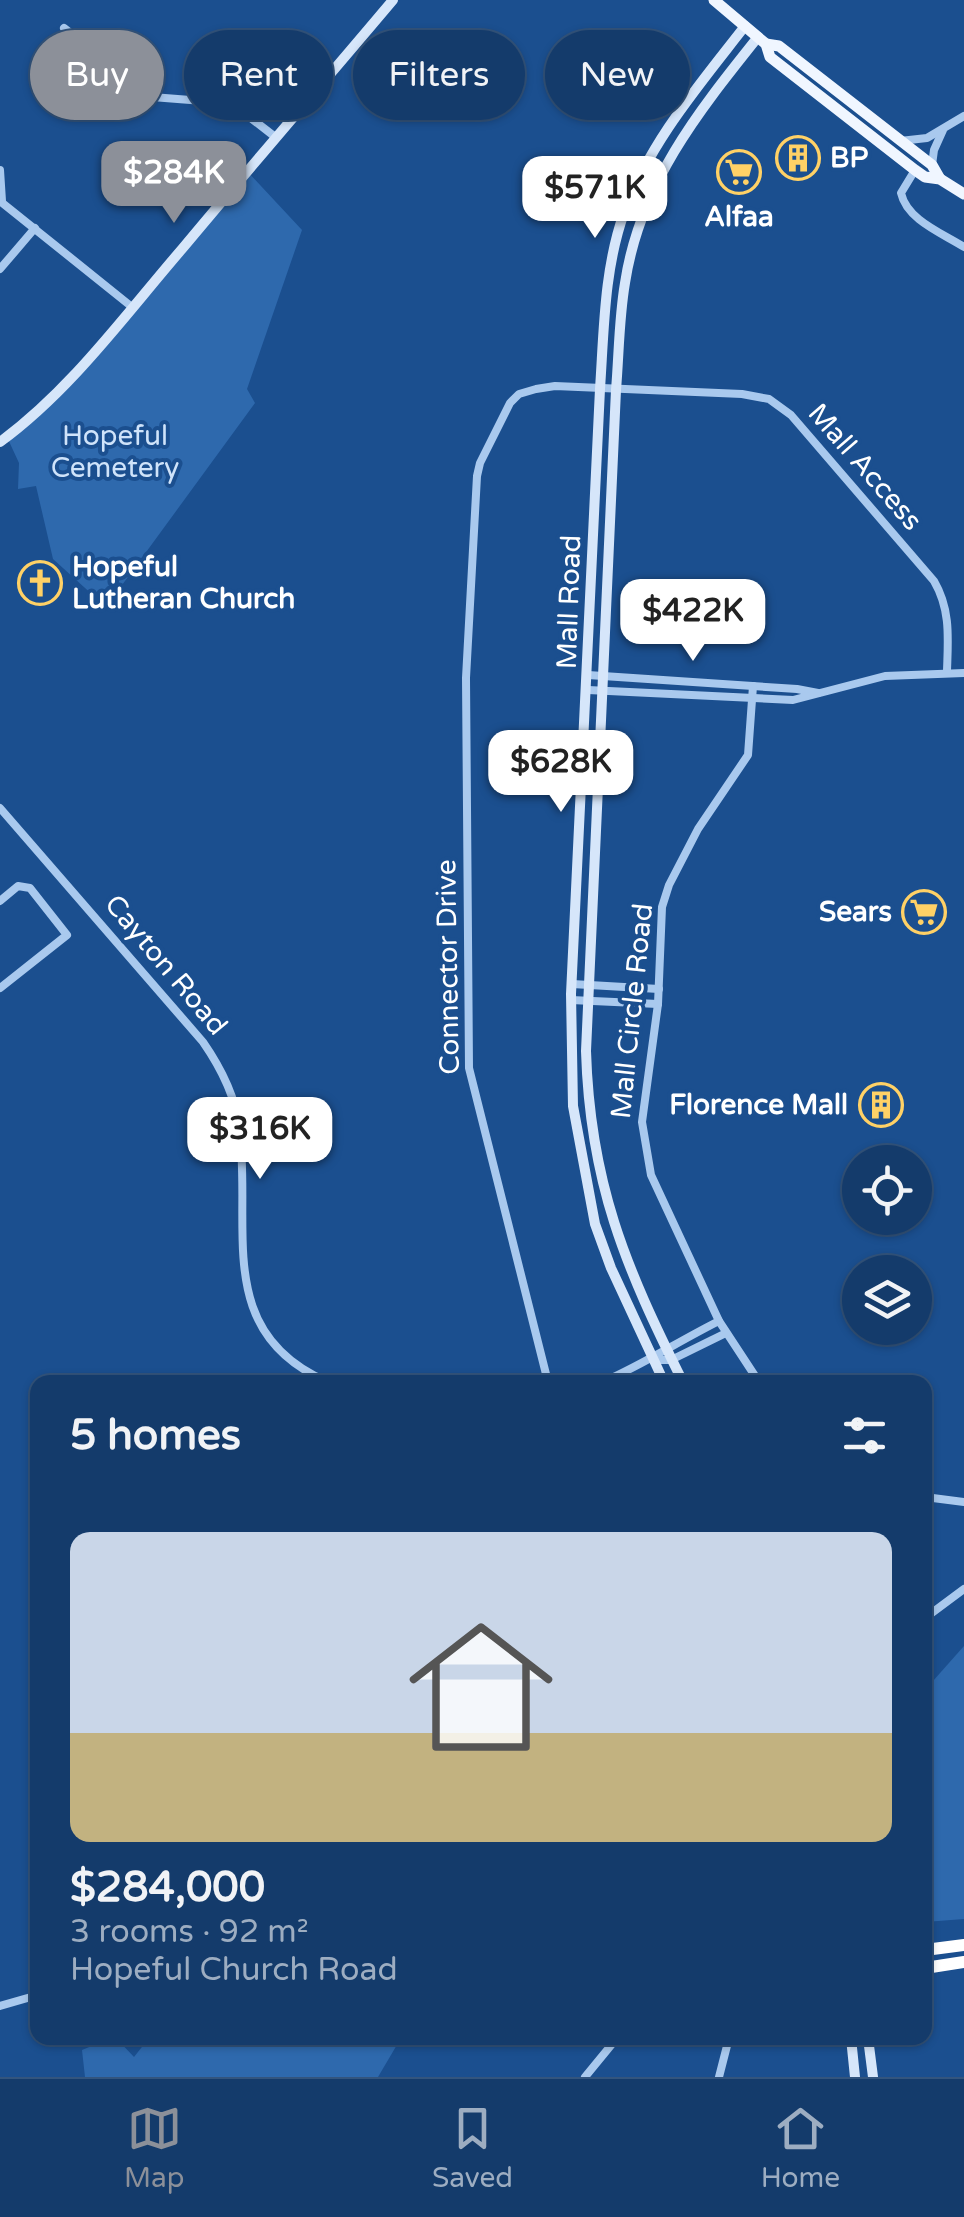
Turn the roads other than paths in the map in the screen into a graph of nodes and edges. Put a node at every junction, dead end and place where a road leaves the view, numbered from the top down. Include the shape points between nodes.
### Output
1 (394, 0) edge
2 (714, 0) edge
3 (745, 26) junction
4 (64, 28) dead end
5 (762, 40) junction
6 (964, 116) edge
7 (944, 130) junction
8 (274, 136) junction
9 (900, 142) junction
10 (932, 165) junction
11 (0, 170) edge
12 (915, 170) junction
13 (940, 179) junction
14 (964, 194) edge
15 (1, 201) edge
16 (35, 228) junction
17 (964, 247) edge
18 (0, 269) edge
19 (132, 308) junction
20 (600, 389) junction
21 (616, 390) junction
22 (0, 442) edge
23 (947, 671) junction
24 (964, 673) edge
25 (588, 675) junction
26 (605, 676) junction
27 (753, 686) junction
28 (588, 690) junction
29 (604, 691) junction
30 (822, 694) junction
31 (752, 698) junction
32 (0, 808) edge
33 (0, 901) edge
34 (572, 984) junction
35 (590, 986) junction
36 (0, 988) edge
37 (659, 990) junction
38 (571, 1000) junction
39 (589, 1001) junction
40 (658, 1004) junction
41 (719, 1321) junction
42 (726, 1333) junction
43 (665, 1347) junction
44 (654, 1360) junction
45 (671, 1360) junction
46 (317, 1375) edge
47 (546, 1375) edge
48 (619, 1375) edge
49 (661, 1375) edge
50 (679, 1375) edge
51 (753, 1375) edge
52 (932, 1499) edge
53 (964, 1502) edge
54 (964, 1589) edge
55 (932, 1613) edge
56 (964, 1945) edge
57 (932, 1949) edge
58 (964, 1962) edge
59 (932, 1967) edge
60 (30, 1997) edge
61 (0, 2006) edge
62 (610, 2045) edge
63 (728, 2045) edge
64 (852, 2045) edge
65 (869, 2045) edge
66 (585, 2077) edge
67 (719, 2077) edge
68 (855, 2077) edge
69 (873, 2077) edge

1 - 8 main road
2 - 3 main road
3 - 5 main road
3 - 20 main road, Mall Road via 658,144 624,213 607,289
4 - 8 street via 152,98 216,102
5 - 9 main road via 780,46
5 - 12 main road via 770,58
5 - 21 main road, Mall Road via 678,144 647,200 624,285
6 - 7 street
7 - 9 street
7 - 10 street
8 - 19 main road
9 - 10 main road
10 - 13 main road
11 - 15 street
12 - 13 main road
12 - 17 street via 901,193 904,205
13 - 14 main road
15 - 16 street
16 - 18 street
16 - 19 street
19 - 22 main road
20 - 21 street, Mall Access
20 - 25 main road, Mall Road
20 - 47 street, Connector Drive via 536,389 510,404 477,476 469,622 469,1068
21 - 23 street, Mall Access via 742,394 780,405 941,592
21 - 26 main road, Mall Road
23 - 24 street
23 - 30 street via 885,676
25 - 26 street
25 - 28 main road, Mall Road
26 - 27 street
26 - 29 main road, Mall Road
27 - 30 street
27 - 31 street, Mall Circle Road
28 - 29 street
28 - 34 main road, Mall Road
29 - 31 street
29 - 35 main road, Mall Road
30 - 31 street
31 - 37 street, Mall Circle Road via 748,755 698,829 662,907
32 - 46 street, Cayton Road via 222,1072 239,1124 241,1255 249,1300 284,1355
33 - 36 street via 18,886 30,888 67,935
34 - 35 street
34 - 38 main road, Mall Road
35 - 37 street
35 - 39 main road, Mall Road
37 - 40 street, Mall Circle Road
38 - 39 street
38 - 44 main road, Mall Road via 573,1106 595,1224
39 - 40 street
39 - 43 main road, Mall Road via 588,1103 601,1182 630,1271
40 - 41 street, Mall Circle Road via 642,1106 646,1157
41 - 42 street, Mall Circle Road
41 - 43 street
42 - 45 street
42 - 51 street, Mall Circle Road
43 - 44 street
43 - 45 main road, Mall Road
44 - 45 street
44 - 48 street
44 - 49 main road, Mall Road
45 - 50 main road, Mall Road
52 - 53 street
54 - 55 street
56 - 57 highway
58 - 59 highway
60 - 61 street
62 - 66 street
63 - 67 street
64 - 68 main road
65 - 69 main road

